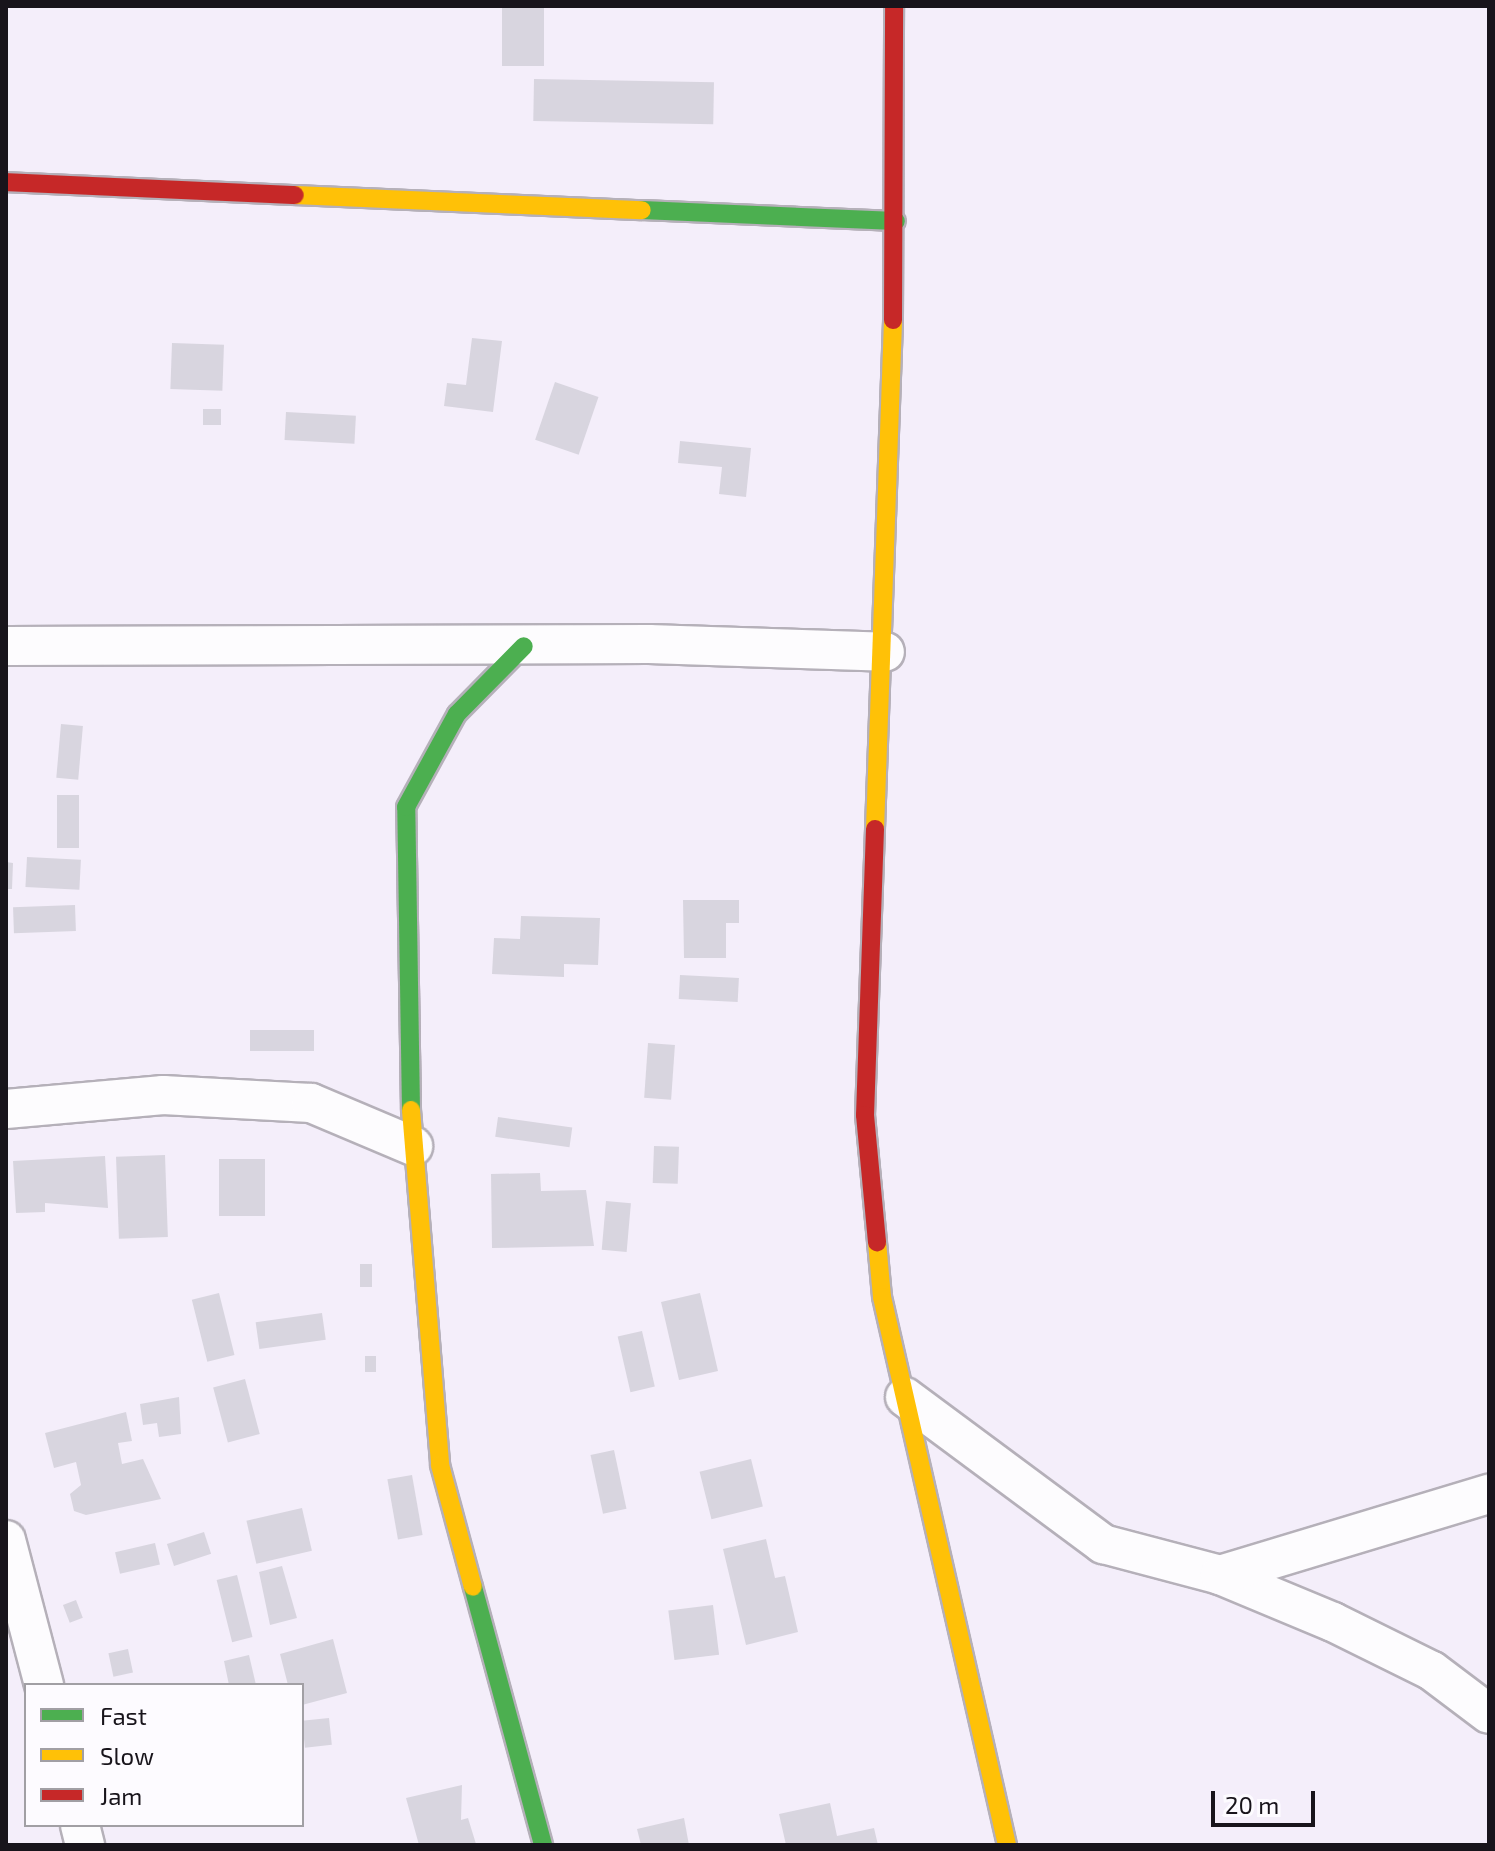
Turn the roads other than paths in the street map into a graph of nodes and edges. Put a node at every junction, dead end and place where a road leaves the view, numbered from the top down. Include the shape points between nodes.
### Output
1 (894, 6) edge
2 (6, 182) edge
3 (896, 221) junction
4 (6, 646) edge
5 (524, 646) junction
6 (885, 652) junction
7 (6, 1109) edge
8 (413, 1146) junction
9 (905, 1397) junction
10 (1489, 1494) edge
11 (6, 1540) edge
12 (1220, 1575) junction
13 (12, 1586) edge
14 (43, 1683) edge
15 (1489, 1714) edge
16 (543, 1845) edge
17 (1007, 1845) edge

1 - 3 street
2 - 3 street
3 - 6 street
4 - 5 street
5 - 6 street
5 - 8 street via 457,714 406,807
6 - 9 street via 865,1115 882,1297
7 - 8 street via 163,1095 311,1103
8 - 16 street via 440,1465
9 - 12 street via 1103,1544
9 - 17 street
10 - 12 street
11 - 13 street
12 - 15 street via 1432,1671
13 - 14 street

